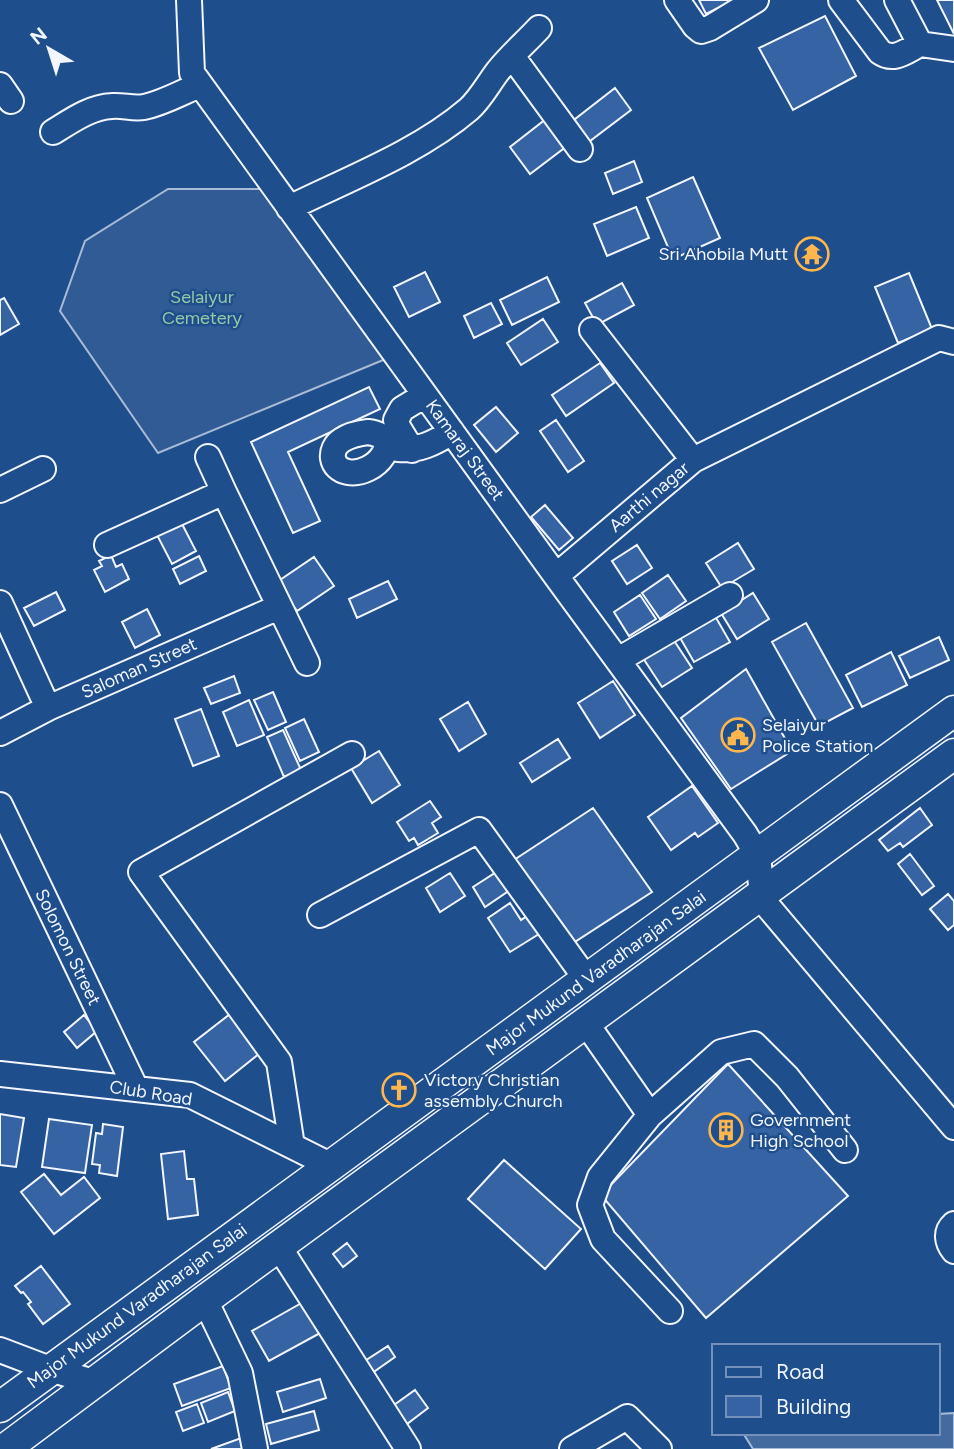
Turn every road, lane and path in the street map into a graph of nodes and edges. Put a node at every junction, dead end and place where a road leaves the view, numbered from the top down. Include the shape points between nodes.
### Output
1 (189, 0) edge
2 (677, 0) edge
3 (757, 0) edge
4 (841, 0) edge
5 (897, 0) edge
6 (539, 28) dead end
7 (920, 44) junction
8 (954, 49) edge
9 (512, 56) junction
10 (200, 85) junction
11 (53, 132) dead end
12 (580, 149) dead end
13 (289, 208) junction
14 (592, 330) dead end
15 (954, 342) edge
16 (425, 395) junction
17 (452, 432) junction
18 (387, 448) dead end
19 (412, 450) junction
20 (208, 457) dead end
21 (693, 460) junction
22 (43, 469) dead end
23 (0, 490) edge
24 (224, 492) junction
25 (107, 545) dead end
26 (556, 576) junction
27 (730, 595) dead end
28 (0, 603) edge
29 (279, 607) junction
30 (618, 660) junction
31 (307, 663) dead end
32 (48, 708) junction
33 (954, 711) edge
34 (0, 733) edge
35 (352, 754) dead end
36 (954, 754) edge
37 (0, 805) edge
38 (758, 856) junction
39 (762, 895) junction
40 (320, 915) dead end
41 (587, 980) junction
42 (586, 1023) junction
43 (0, 1074) edge
44 (136, 1089) junction
45 (650, 1115) junction
46 (954, 1127) edge
47 (292, 1146) junction
48 (845, 1150) dead end
49 (330, 1165) junction
50 (954, 1224) edge
51 (278, 1247) junction
52 (954, 1251) edge
53 (205, 1300) junction
54 (670, 1311) dead end
55 (0, 1350) edge
56 (50, 1369) junction
57 (93, 1382) junction
58 (0, 1407) edge
59 (5, 1449) edge
60 (255, 1449) edge
61 (408, 1449) edge
62 (572, 1449) edge
63 (659, 1449) edge

1 - 10 street, Kamaraj Street via 191,73
2 - 3 street via 702,31
4 - 7 street via 887,57
5 - 7 street
6 - 9 street
7 - 8 street
9 - 12 street
9 - 13 street via 470,108 434,135
10 - 11 street via 141,108 97,108
10 - 13 street, Kamaraj Street
13 - 16 street, Kamaraj Street
14 - 21 street
15 - 21 street, Aarthi nagar via 939,338
16 - 17 street, Kamaraj Street
16 - 19 street via 402,409 396,420
17 - 19 street
17 - 26 street, Kamaraj Street
18 - 19 street
20 - 24 street
21 - 26 street, Aarthi nagar
22 - 23 street
24 - 25 street
24 - 29 street
26 - 30 street, Kamaraj Street
27 - 30 street
28 - 32 street
29 - 31 street
29 - 32 street, Saloman Street
30 - 38 street, Kamaraj Street
32 - 34 street, Saloman Street
33 - 38 main road, Major Mukund Varadharajan Salai
35 - 47 street via 141,872 279,1062
36 - 39 main road, Major Mukund Varadharajan Salai
37 - 44 street, Solomon Street
38 - 39 street, Kamaraj Street
38 - 41 main road, Major Mukund Varadharajan Salai
39 - 42 main road, Major Mukund Varadharajan Salai
39 - 46 street
40 - 41 street via 479,830
41 - 49 main road, Major Mukund Varadharajan Salai
42 - 45 street
42 - 51 main road, Major Mukund Varadharajan Salai
43 - 44 street, Club Road
44 - 47 street, Club Road via 190,1095
45 - 48 street via 721,1052 754,1044
45 - 54 street via 600,1177 590,1205 603,1239
47 - 49 street, Club Road
49 - 56 main road, Major Mukund Varadharajan Salai
50 - 52 street via 948,1232
51 - 53 main road, Major Mukund Varadharajan Salai
51 - 61 street
53 - 57 main road, Major Mukund Varadharajan Salai
53 - 60 street via 240,1373
55 - 56 street
56 - 57 street
56 - 58 main road, Major Mukund Varadharajan Salai
57 - 59 main road, Major Mukund Varadharajan Salai
62 - 63 street via 627,1417

